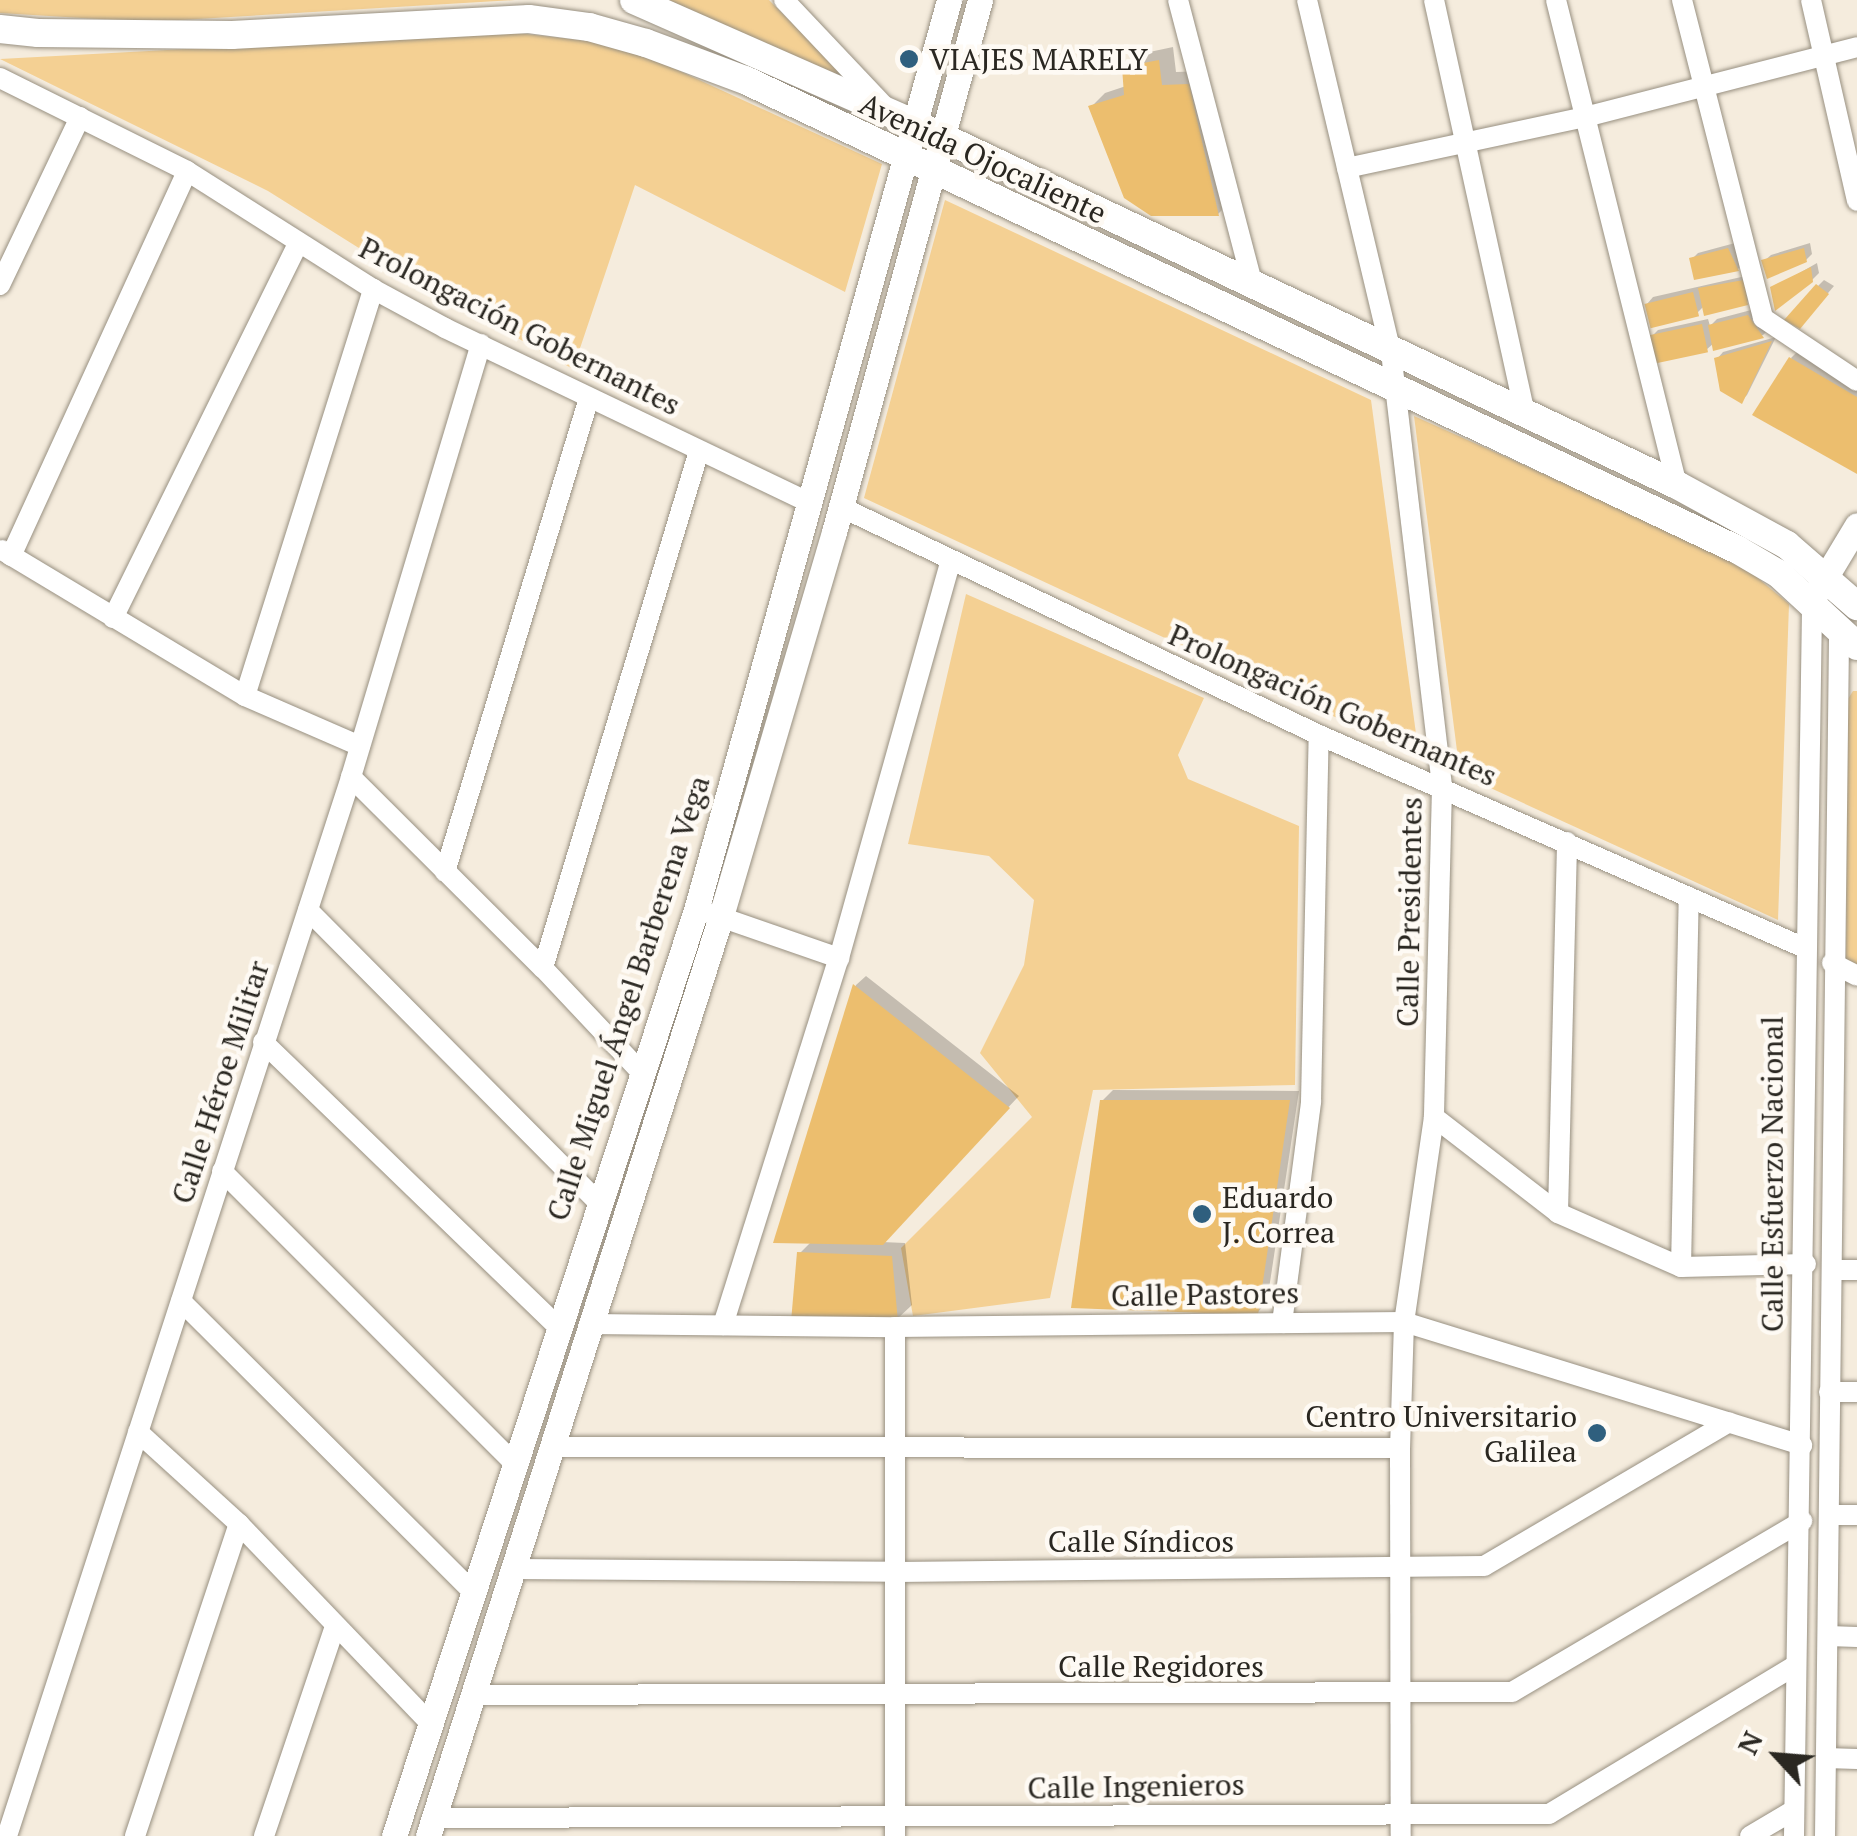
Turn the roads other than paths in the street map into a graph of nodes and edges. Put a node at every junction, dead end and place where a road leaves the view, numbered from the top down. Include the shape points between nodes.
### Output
1 (634, 0) edge
2 (784, 0) edge
3 (949, 0) edge
4 (980, 0) edge
5 (1178, 0) edge
6 (1307, 0) edge
7 (1434, 0) edge
8 (1556, 0) edge
9 (1682, 0) edge
10 (1810, 0) edge
11 (0, 29) edge
12 (1857, 48) edge
13 (1824, 55) junction
14 (0, 78) edge
15 (1702, 88) junction
16 (890, 113) junction
17 (80, 117) junction
18 (1585, 117) junction
19 (929, 131) junction
20 (1468, 140) junction
21 (920, 165) junction
22 (1347, 168) junction
23 (188, 170) junction
24 (1857, 202) edge
25 (300, 242) junction
26 (1254, 284) junction
27 (0, 285) edge
28 (373, 289) junction
29 (481, 344) junction
30 (1391, 352) junction
31 (1857, 381) edge
32 (1394, 386) junction
33 (588, 398) junction
34 (1525, 412) junction
35 (699, 451) junction
36 (1677, 485) junction
37 (808, 502) junction
38 (841, 507) junction
39 (1857, 525) edge
40 (6, 552) edge
41 (950, 563) junction
42 (1824, 574) junction
43 (1854, 595) edge
44 (1812, 604) junction
45 (114, 618) junction
46 (1848, 639) edge
47 (245, 696) junction
48 (1319, 735) junction
49 (360, 746) junction
50 (350, 777) junction
51 (1442, 787) junction
52 (1567, 842) junction
53 (444, 872) junction
54 (1689, 898) junction
55 (308, 910) junction
56 (709, 913) junction
57 (1805, 948) junction
58 (839, 958) junction
59 (1832, 963) junction
60 (543, 968) junction
61 (1857, 976) edge
62 (264, 1042) junction
63 (642, 1074) junction
64 (1434, 1117) junction
65 (222, 1170) junction
66 (598, 1202) junction
67 (1558, 1213) junction
68 (1806, 1264) junction
69 (1681, 1268) junction
70 (1832, 1270) junction
71 (1857, 1270) edge
72 (181, 1300) junction
73 (1404, 1322) junction
74 (1282, 1323) junction
75 (590, 1324) junction
76 (722, 1325) junction
77 (558, 1327) junction
78 (896, 1327) junction
79 (1828, 1392) junction
80 (1857, 1392) edge
81 (1729, 1422) junction
82 (138, 1432) junction
83 (1802, 1445) junction
84 (552, 1447) junction
85 (894, 1448) junction
86 (1400, 1448) junction
87 (515, 1464) junction
88 (1829, 1515) junction
89 (1857, 1515) edge
90 (1802, 1522) junction
91 (239, 1524) junction
92 (513, 1570) junction
93 (1401, 1570) junction
94 (896, 1572) junction
95 (473, 1592) junction
96 (335, 1626) junction
97 (1828, 1636) junction
98 (1857, 1637) edge
99 (1796, 1665) junction
100 (474, 1695) junction
101 (898, 1696) junction
102 (1402, 1696) junction
103 (430, 1723) junction
104 (1826, 1758) junction
105 (1857, 1759) edge
106 (1794, 1810) junction
107 (1401, 1814) junction
108 (431, 1827) edge
109 (895, 1827) edge
110 (6, 1836) edge
111 (135, 1836) edge
112 (264, 1836) edge
113 (394, 1836) edge
114 (1401, 1836) edge
115 (1750, 1836) edge
116 (1794, 1836) edge
117 (1826, 1836) edge

1 - 16 main road, Avenida Ojocaliente
2 - 16 street
3 - 19 street, Calle Miguel Ángel Barberena Vega
4 - 19 street, Calle Miguel Ángel Barberena Vega
5 - 26 street
6 - 22 street, Calle Presidentes
7 - 20 street
8 - 18 street
9 - 15 street
10 - 13 street
11 - 21 main road, Avenida Ojocaliente via 232,35 528,19 589,26 745,80
12 - 13 street
13 - 15 street
13 - 24 street
14 - 17 street, Prolongación Gobernantes
15 - 18 street
15 - 31 street via 1763,318
16 - 19 main road, Avenida Ojocaliente
17 - 23 street, Prolongación Gobernantes
17 - 27 street
18 - 20 street
18 - 36 street
19 - 21 street, Calle Miguel Ángel Barberena Vega
19 - 26 main road, Avenida Ojocaliente
20 - 22 street
20 - 34 street
21 - 32 main road, Avenida Ojocaliente
21 - 37 street, Calle Miguel Ángel Barberena Vega
21 - 38 street, Calle Miguel Ángel Barberena Vega
22 - 30 street, Calle Presidentes
23 - 25 street, Prolongación Gobernantes
23 - 40 street
25 - 28 street, Prolongación Gobernantes
25 - 45 street
26 - 30 main road, Avenida Ojocaliente
28 - 29 street, Prolongación Gobernantes
28 - 47 street
29 - 33 street, Prolongación Gobernantes
29 - 49 street, Calle Héroe Militar
30 - 32 street, Calle Presidentes
30 - 34 main road, Avenida Ojocaliente
32 - 44 main road, Avenida Ojocaliente via 1738,550
32 - 51 street, Calle Presidentes
33 - 35 street, Prolongación Gobernantes
33 - 53 street
34 - 36 main road, Avenida Ojocaliente
35 - 37 street, Prolongación Gobernantes
35 - 60 street
36 - 42 main road, Avenida Ojocaliente via 1787,545
37 - 56 street, Calle Miguel Ángel Barberena Vega
38 - 41 street, Prolongación Gobernantes
38 - 56 street, Calle Miguel Ángel Barberena Vega
39 - 42 street, Calle Esfuerzo Nacional
40 - 45 street
41 - 48 street, Prolongación Gobernantes
41 - 58 street
42 - 43 main road, Avenida Ojocaliente
42 - 44 street, Calle Esfuerzo Nacional
43 - 46 street, Calle Esfuerzo Nacional
44 - 46 main road, Avenida Ojocaliente
44 - 57 street, Calle Esfuerzo Nacional
45 - 47 street
46 - 59 street, Calle Esfuerzo Nacional
47 - 49 street
48 - 51 street, Prolongación Gobernantes
48 - 74 street via 1311,1102
49 - 50 street, Calle Héroe Militar
50 - 53 street
50 - 55 street, Calle Héroe Militar
51 - 52 street, Prolongación Gobernantes
51 - 64 street, Calle Presidentes
52 - 54 street, Prolongación Gobernantes
52 - 67 street
53 - 60 street
54 - 57 street, Prolongación Gobernantes
54 - 69 street
55 - 62 street, Calle Héroe Militar
55 - 66 street
56 - 58 street
56 - 63 street, Calle Miguel Ángel Barberena Vega
56 - 75 street, Calle Miguel Ángel Barberena Vega
57 - 68 street, Calle Esfuerzo Nacional
58 - 76 street
59 - 61 street
59 - 70 street, Calle Esfuerzo Nacional
60 - 63 street
62 - 65 street, Calle Héroe Militar
62 - 77 street
63 - 66 street, Calle Miguel Ángel Barberena Vega
64 - 67 street
64 - 73 street, Calle Presidentes
65 - 72 street, Calle Héroe Militar
65 - 87 street
66 - 77 street, Calle Miguel Ángel Barberena Vega
67 - 69 street
68 - 69 street
68 - 83 street, Calle Esfuerzo Nacional
70 - 71 street
70 - 79 street, Calle Esfuerzo Nacional
72 - 82 street, Calle Héroe Militar
72 - 95 street
73 - 74 street, Calle Pastores
73 - 81 street, Calle Pastores
73 - 86 street, Calle Presidentes
74 - 78 street, Calle Pastores
75 - 76 street, Calle Pastores
75 - 84 street, Calle Miguel Ángel Barberena Vega
76 - 78 street, Calle Pastores
77 - 87 street, Calle Miguel Ángel Barberena Vega
78 - 85 street
79 - 80 street
79 - 88 street, Calle Esfuerzo Nacional
81 - 83 street, Calle Pastores
81 - 93 street, Calle Síndicos via 1484,1566
82 - 91 street
82 - 110 street, Calle Héroe Militar
83 - 90 street, Calle Esfuerzo Nacional
84 - 85 street
84 - 92 street, Calle Miguel Ángel Barberena Vega
85 - 86 street
85 - 94 street
86 - 93 street, Calle Presidentes
87 - 95 street, Calle Miguel Ángel Barberena Vega
88 - 89 street
88 - 97 street, Calle Esfuerzo Nacional
90 - 99 street, Calle Esfuerzo Nacional
90 - 102 street, Calle Regidores via 1512,1692
91 - 96 street
91 - 111 street
92 - 94 street, Calle Síndicos
92 - 100 street, Calle Miguel Ángel Barberena Vega
93 - 94 street, Calle Síndicos
93 - 102 street, Calle Presidentes
94 - 101 street
95 - 103 street, Calle Miguel Ángel Barberena Vega
96 - 103 street
96 - 112 street
97 - 98 street
97 - 104 street, Calle Esfuerzo Nacional
99 - 106 street, Calle Esfuerzo Nacional
99 - 107 street, Calle Ingenieros via 1549,1814
100 - 101 street, Calle Regidores
100 - 108 street, Calle Miguel Ángel Barberena Vega
101 - 102 street, Calle Regidores
101 - 109 street
102 - 107 street, Calle Presidentes
103 - 113 street, Calle Miguel Ángel Barberena Vega
104 - 105 street
104 - 117 street, Calle Esfuerzo Nacional
106 - 115 street
106 - 116 street, Calle Esfuerzo Nacional
107 - 109 street, Calle Ingenieros
107 - 114 street, Calle Presidentes
108 - 109 street, Calle Ingenieros

